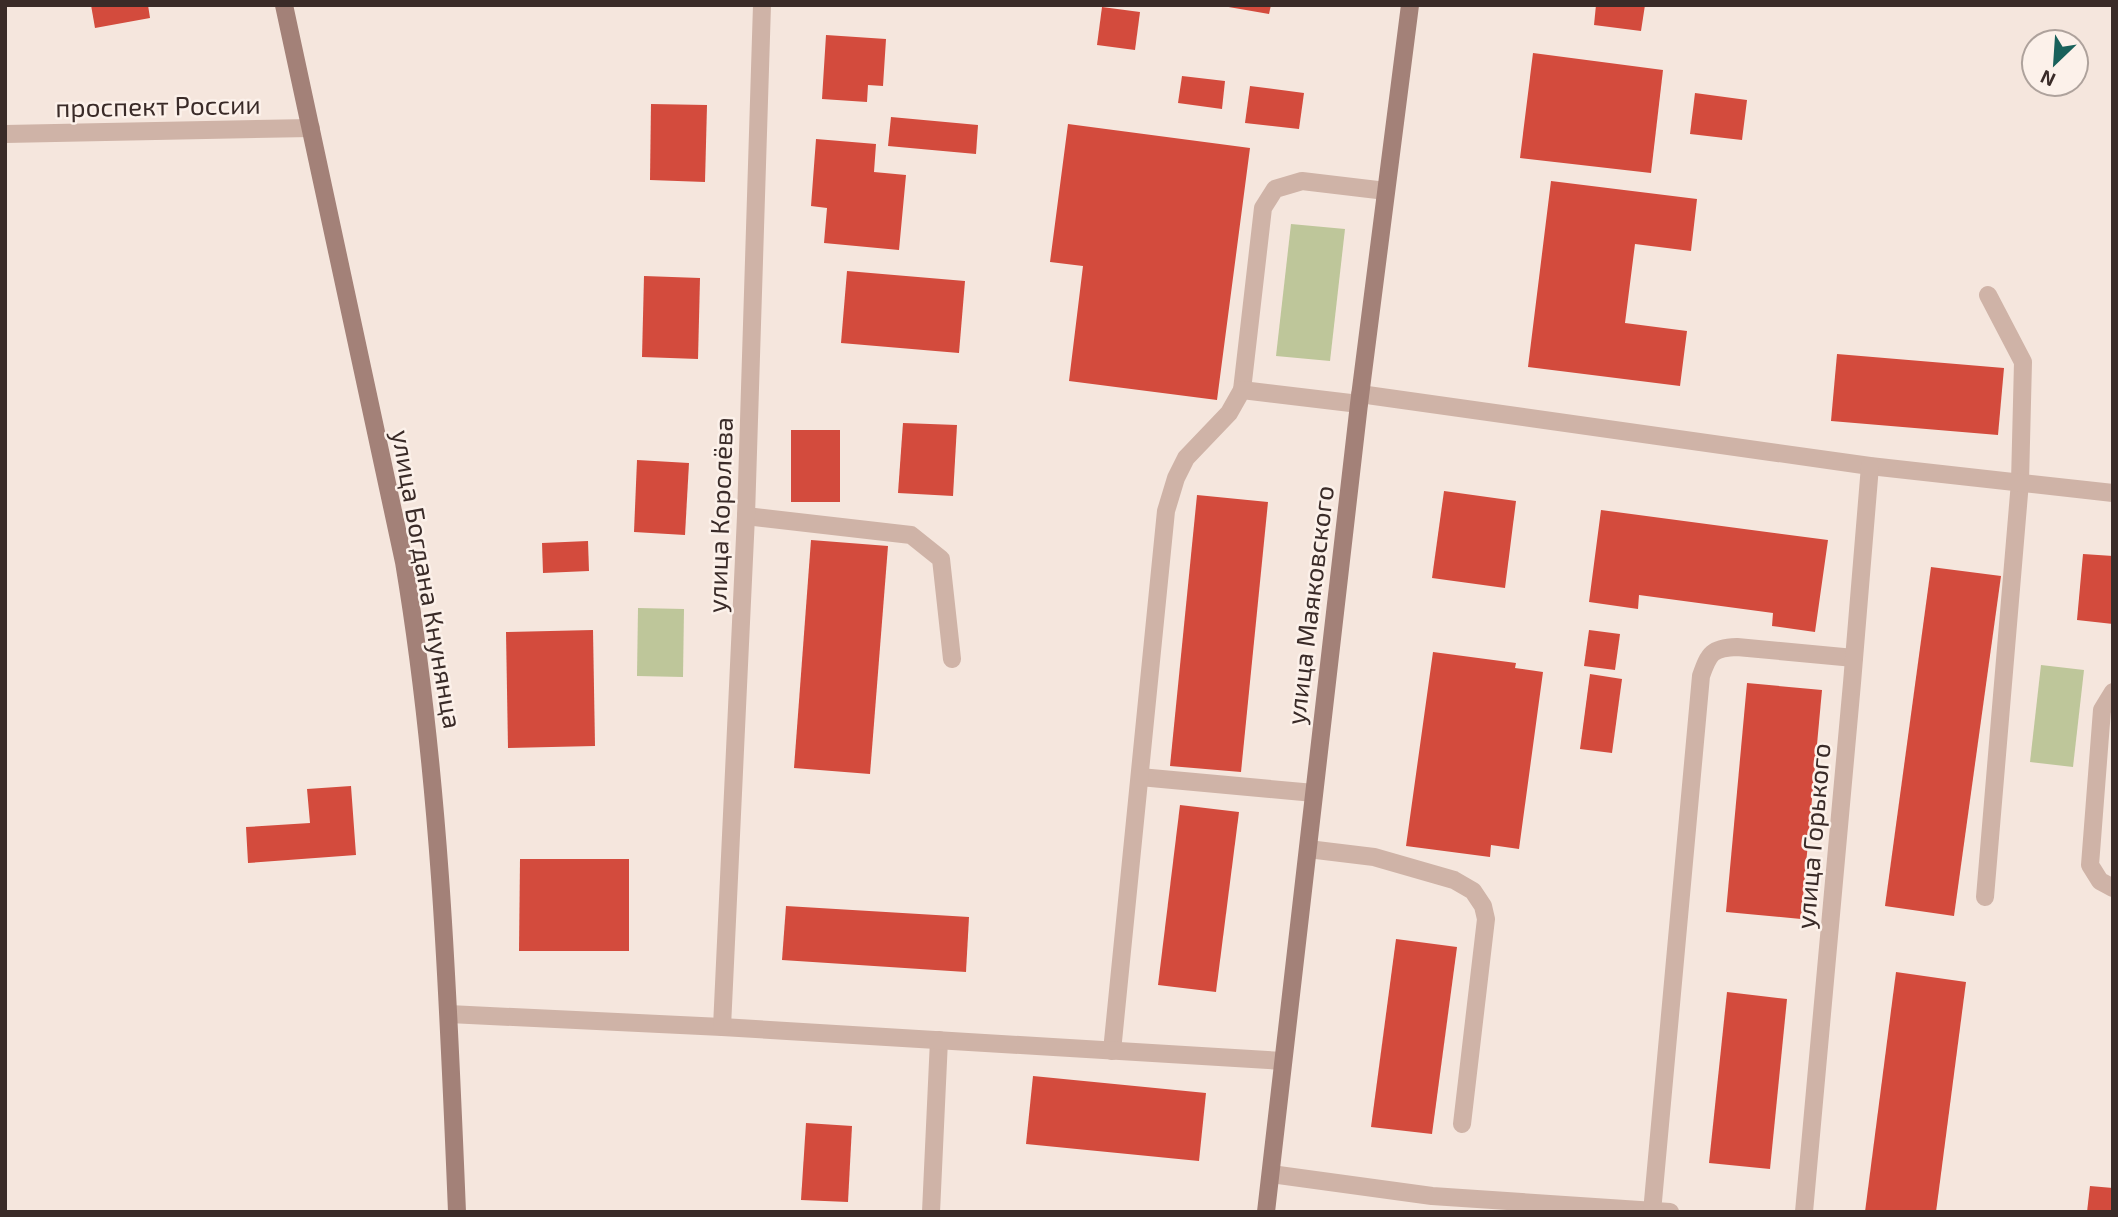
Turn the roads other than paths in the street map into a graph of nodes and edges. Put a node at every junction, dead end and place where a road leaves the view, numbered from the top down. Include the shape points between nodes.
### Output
1 (284, 5) edge
2 (762, 5) edge
3 (1409, 5) edge
4 (311, 128) junction
5 (5, 134) edge
6 (1386, 191) junction
7 (1988, 295) dead end
8 (1242, 390) junction
9 (1359, 399) junction
10 (1870, 466) junction
11 (2020, 482) junction
12 (2113, 493) edge
13 (746, 516) junction
14 (1854, 658) junction
15 (952, 659) dead end
16 (2113, 692) edge
17 (1140, 777) junction
18 (1314, 793) junction
19 (1308, 849) junction
20 (2113, 888) edge
21 (1984, 897) dead end
22 (449, 1014) junction
23 (722, 1027) junction
24 (939, 1040) junction
25 (1112, 1051) junction
26 (1283, 1061) junction
27 (1462, 1124) dead end
28 (1271, 1174) junction
29 (1431, 1204) edge
30 (1658, 1211) edge
31 (457, 1212) edge
32 (932, 1212) edge
33 (1266, 1212) edge
34 (1804, 1212) edge

1 - 4 street, улица Богдана Кнунянца
2 - 13 street, улица Королёва
3 - 6 street, улица Маяковского
4 - 5 street, проспект России
4 - 22 street, улица Богдана Кнунянца via 419,649
6 - 8 street via 1302,181 1275,189 1263,208
6 - 9 street, улица Маяковского
7 - 11 street via 2023,362
8 - 9 street
8 - 17 street via 1228,413 1186,458 1166,511
9 - 10 street
9 - 18 street, улица Маяковского
10 - 11 street
10 - 14 street, улица Горького
11 - 12 street
11 - 21 street
13 - 15 street via 911,535 941,559
13 - 23 street, улица Королёва
14 - 30 street via 1737,647 1719,648 1707,658 1701,676
14 - 34 street, улица Горького
16 - 20 street via 2102,710 2090,865 2099,881
17 - 18 street
17 - 25 street
18 - 19 street, улица Маяковского
19 - 26 street, улица Маяковского
19 - 27 street via 1374,857 1454,880 1473,891 1483,906 1486,919
22 - 23 street
22 - 31 street, улица Богдана Кнунянца
23 - 24 street
24 - 25 street
24 - 32 street
25 - 26 street
26 - 28 street, улица Маяковского
28 - 29 street
28 - 33 street, улица Маяковского
29 - 30 street

